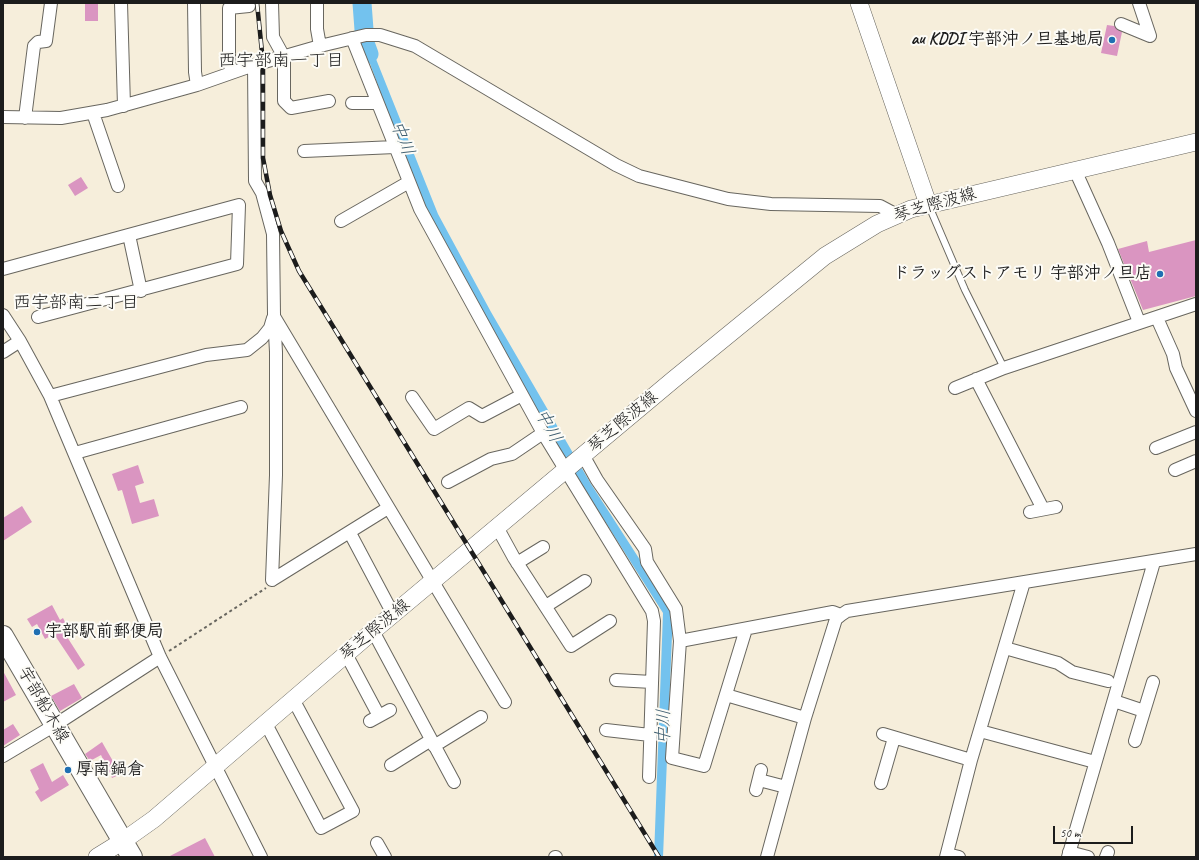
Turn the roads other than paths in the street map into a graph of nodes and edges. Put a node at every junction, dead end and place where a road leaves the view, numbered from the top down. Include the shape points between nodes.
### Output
1 (51, 3) edge
2 (122, 3) edge
3 (194, 3) edge
4 (248, 3) edge
5 (272, 3) edge
6 (317, 3) edge
7 (858, 3) edge
8 (1139, 3) edge
9 (1121, 24) dead end
10 (352, 38) junction
11 (320, 46) junction
12 (284, 57) junction
13 (254, 64) junction
14 (232, 72) junction
15 (197, 85) junction
16 (329, 101) dead end
17 (377, 102) junction
18 (352, 103) dead end
19 (124, 106) junction
20 (93, 113) junction
21 (3, 117) edge
22 (25, 118) junction
23 (1196, 142) edge
24 (395, 148) junction
25 (304, 151) dead end
26 (1075, 170) junction
27 (409, 182) junction
28 (118, 186) dead end
29 (928, 204) junction
30 (897, 215) junction
31 (341, 221) dead end
32 (129, 235) junction
33 (3, 269) edge
34 (141, 291) junction
35 (1196, 304) edge
36 (3, 315) edge
37 (274, 315) junction
38 (38, 317) dead end
39 (1157, 318) junction
40 (1139, 322) junction
41 (20, 341) junction
42 (3, 352) edge
43 (1004, 368) junction
44 (976, 379) junction
45 (955, 388) dead end
46 (522, 394) junction
47 (50, 396) junction
48 (412, 397) dead end
49 (241, 407) dead end
50 (1196, 411) edge
51 (1196, 432) edge
52 (543, 433) junction
53 (1156, 448) dead end
54 (75, 453) junction
55 (1196, 461) edge
56 (574, 462) junction
57 (1175, 470) dead end
58 (448, 482) dead end
59 (1056, 507) dead end
60 (388, 508) junction
61 (1043, 509) junction
62 (1030, 512) dead end
63 (497, 527) junction
64 (350, 533) junction
65 (543, 547) dead end
66 (1196, 554) edge
67 (1154, 562) junction
68 (517, 563) junction
69 (657, 580) junction
70 (434, 581) junction
71 (585, 581) dead end
72 (1024, 582) junction
73 (642, 590) junction
74 (546, 606) junction
75 (393, 614) junction
76 (841, 615) junction
77 (610, 621) dead end
78 (746, 629) junction
79 (373, 631) junction
80 (3, 636) edge
81 (680, 641) junction
82 (1006, 648) junction
83 (346, 654) junction
84 (160, 657) junction
85 (616, 680) dead end
86 (1108, 681) dead end
87 (652, 682) junction
88 (1153, 682) dead end
89 (726, 695) junction
90 (293, 699) junction
91 (1114, 701) junction
92 (505, 702) dead end
93 (1144, 711) junction
94 (380, 716) dead end
95 (481, 717) dead end
96 (805, 718) junction
97 (265, 722) junction
98 (55, 725) junction
99 (606, 730) dead end
100 (980, 731) junction
101 (650, 735) junction
102 (1135, 741) dead end
103 (432, 743) junction
104 (3, 756) edge
105 (971, 760) junction
106 (1095, 762) junction
107 (391, 765) dead end
108 (214, 766) junction
109 (649, 777) dead end
110 (759, 780) dead end
111 (454, 782) dead end
112 (882, 783) dead end
113 (786, 787) junction
114 (128, 849) edge
115 (1068, 854) edge
116 (946, 855) edge
117 (97, 857) edge
118 (261, 857) edge
119 (767, 857) edge
120 (959, 857) edge
121 (1088, 857) edge

1 - 22 street via 46,41 38,42 34,46
2 - 19 street
3 - 15 street
4 - 14 street via 249,6 229,8 229,63
5 - 12 street via 273,37
6 - 11 street
7 - 29 main road
8 - 9 street via 1150,36
10 - 11 street
10 - 17 street
10 - 30 street via 380,35 415,46 616,165 639,176 728,199 771,204 880,206
11 - 12 street
12 - 13 street
12 - 16 street via 284,100 291,108
13 - 14 street
13 - 37 street via 255,181 262,193 273,234
14 - 15 street
15 - 19 street
17 - 18 street
17 - 24 street
19 - 20 street
20 - 22 street via 61,118
20 - 28 street
21 - 22 street
23 - 26 main road, 琴芝際波線
24 - 25 street
24 - 27 street
26 - 29 main road, 琴芝際波線
26 - 40 street via 1108,243
27 - 31 street
27 - 46 street via 430,229
29 - 30 main road, 琴芝際波線
29 - 43 lane via 965,290
30 - 56 main road, 琴芝際波線 via 825,256
32 - 33 street
32 - 34 street
32 - 34 street via 239,205 237,264
34 - 38 street
35 - 39 street
36 - 41 street
37 - 47 street via 270,328 247,350 206,354
37 - 60 street
37 - 64 street via 276,475 272,580
39 - 40 street
39 - 50 street
40 - 43 street
41 - 42 street
41 - 47 street
43 - 44 street
44 - 45 street
44 - 61 street
46 - 48 street via 482,416 469,408 434,429
46 - 52 street
47 - 54 street
49 - 54 street
51 - 53 street
52 - 56 street
52 - 58 street via 512,454 491,459
54 - 84 street
55 - 57 street
56 - 63 main road, 琴芝際波線
56 - 69 street via 597,480 645,549 647,562
56 - 73 street
59 - 61 street
60 - 64 street
60 - 70 street
61 - 62 street
63 - 68 street
63 - 70 main road, 琴芝際波線
64 - 75 street
65 - 68 street
66 - 67 street
67 - 72 street
67 - 91 street
68 - 74 street
69 - 73 street
69 - 81 street via 676,609
70 - 75 main road, 琴芝際波線
70 - 92 street
71 - 74 street
72 - 76 street via 847,611
72 - 82 street
73 - 87 street via 654,621
74 - 77 street via 571,646
75 - 79 main road, 琴芝際波線
76 - 78 street via 833,612
76 - 96 street via 836,619
78 - 81 street
78 - 89 street
79 - 83 main road, 琴芝際波線
79 - 103 street
80 - 98 main road, 宇部船木線
81 - 89 street via 672,758 704,766
82 - 86 street via 1058,663 1072,672
82 - 100 street
83 - 90 main road, 琴芝際波線
83 - 94 street
84 - 98 street
84 - 108 street
85 - 87 street
87 - 101 street
88 - 93 street
89 - 96 street
90 - 97 main road, 琴芝際波線
90 - 97 street via 353,812 321,828
91 - 93 street
91 - 106 street
93 - 102 street
95 - 103 street
96 - 113 street
97 - 108 main road, 琴芝際波線
98 - 104 street
98 - 114 main road, 宇部船木線
99 - 101 street
100 - 105 street
100 - 106 street
101 - 109 street
103 - 107 street
103 - 111 street
105 - 112 street via 888,736
105 - 116 street
106 - 115 street
108 - 114 main road, 琴芝際波線 via 154,819
108 - 118 street
110 - 113 street
113 - 119 street
114 - 117 main road, 琴芝際波線
115 - 121 street
116 - 120 street

